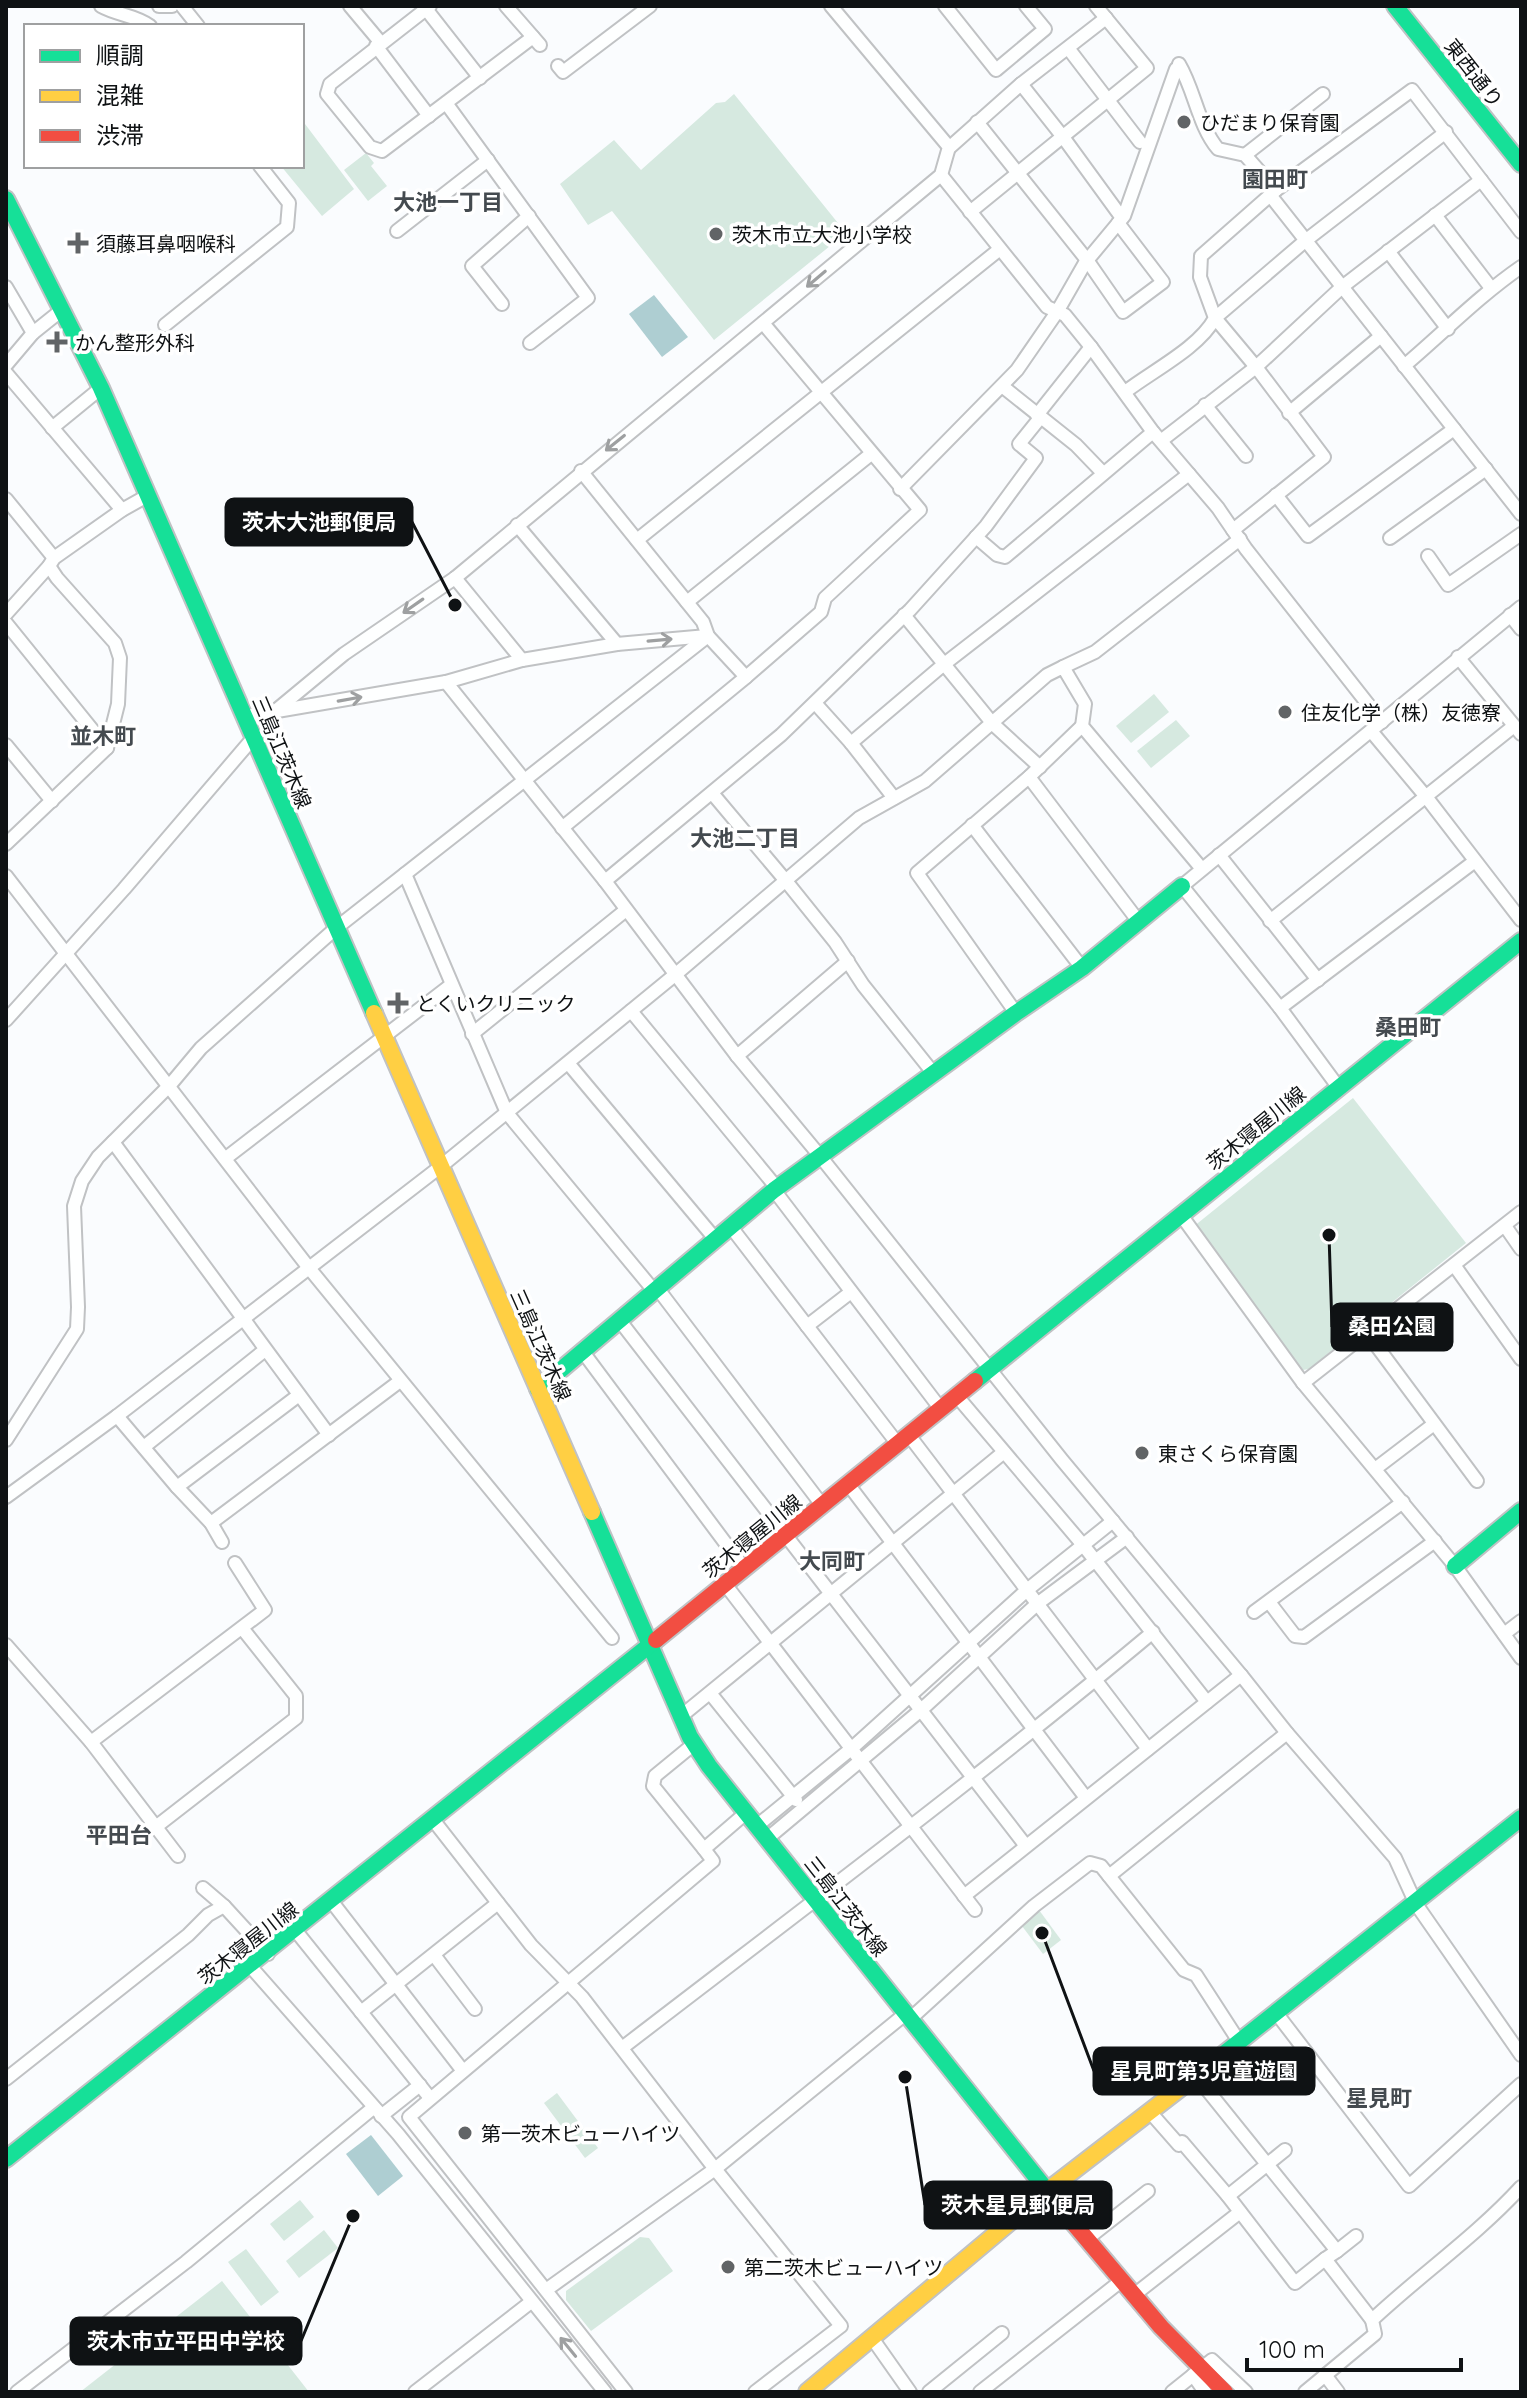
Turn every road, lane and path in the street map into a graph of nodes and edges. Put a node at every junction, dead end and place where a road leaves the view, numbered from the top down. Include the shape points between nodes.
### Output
1 (101, 6) edge
2 (159, 6) edge
3 (172, 6) edge
4 (182, 6) edge
5 (350, 6) edge
6 (650, 6) edge
7 (831, 6) edge
8 (945, 6) edge
9 (1026, 6) edge
10 (1096, 6) edge
11 (1395, 6) edge
12 (428, 8) edge
13 (514, 9) edge
14 (1106, 18) junction
15 (147, 24) edge
16 (196, 24) edge
17 (378, 45) junction
18 (1068, 48) junction
19 (558, 66) dead end
20 (480, 78) junction
21 (1021, 84) junction
22 (1323, 94) dead end
23 (1109, 100) junction
24 (446, 103) junction
25 (429, 116) junction
26 (977, 122) junction
27 (1446, 132) junction
28 (1063, 137) junction
29 (1140, 142) dead end
30 (949, 148) junction
31 (1245, 155) junction
32 (488, 160) junction
33 (1521, 164) edge
34 (262, 168) edge
35 (1017, 173) junction
36 (941, 175) junction
37 (1481, 180) junction
38 (1273, 192) junction
39 (6, 199) edge
40 (970, 212) junction
41 (1435, 215) junction
42 (529, 216) junction
43 (1120, 221) junction
44 (397, 231) dead end
45 (1521, 232) edge
46 (1305, 241) junction
47 (1000, 249) junction
48 (1388, 251) junction
49 (1087, 260) junction
50 (1521, 267) edge
51 (6, 287) edge
52 (1342, 287) junction
53 (1491, 288) junction
54 (502, 304) dead end
55 (63, 309) junction
56 (1057, 312) junction
57 (1215, 318) junction
58 (763, 323) junction
59 (165, 325) dead end
60 (1448, 329) junction
61 (33, 333) junction
62 (1381, 336) junction
63 (530, 343) dead end
64 (1091, 347) junction
65 (6, 365) edge
66 (1404, 366) junction
67 (1256, 367) junction
68 (6, 373) edge
69 (1002, 386) junction
70 (101, 388) junction
71 (1125, 392) junction
72 (821, 393) junction
73 (1205, 405) junction
74 (1289, 413) junction
75 (1039, 416) junction
76 (52, 428) junction
77 (1454, 429) junction
78 (1158, 436) junction
79 (871, 454) junction
80 (1246, 456) dead end
81 (1486, 469) junction
82 (581, 471) junction
83 (1103, 473) junction
84 (1189, 474) junction
85 (900, 489) junction
86 (1276, 495) junction
87 (147, 496) junction
88 (6, 499) edge
89 (122, 510) junction
90 (1521, 514) edge
91 (517, 525) junction
92 (1236, 534) junction
93 (1521, 534) edge
94 (976, 537) junction
95 (1390, 538) dead end
96 (637, 540) junction
97 (1428, 556) dead end
98 (52, 562) junction
99 (455, 578) junction
100 (687, 602) junction
101 (1521, 607) edge
102 (6, 614) edge
103 (904, 615) junction
104 (1510, 615) junction
105 (6, 623) edge
106 (1521, 629) edge
107 (708, 636) junction
108 (617, 644) junction
109 (1458, 657) junction
110 (522, 660) junction
111 (943, 665) junction
112 (1063, 667) junction
113 (746, 677) junction
114 (446, 682) junction
115 (815, 703) junction
116 (274, 712) junction
117 (245, 716) junction
118 (1382, 722) junction
119 (993, 724) junction
120 (1082, 726) junction
121 (1518, 730) edge
122 (1371, 731) junction
123 (254, 737) junction
124 (851, 743) junction
125 (6, 745) edge
126 (107, 748) junction
127 (1040, 767) junction
128 (1029, 777) junction
129 (523, 782) junction
130 (712, 793) junction
131 (894, 798) junction
132 (1427, 798) junction
133 (52, 801) junction
134 (972, 825) junction
135 (562, 828) junction
136 (6, 844) edge
137 (1219, 855) junction
138 (1475, 861) junction
139 (1202, 869) junction
140 (405, 874) junction
141 (6, 876) edge
142 (605, 881) junction
143 (786, 881) junction
144 (1182, 886) junction
145 (626, 910) junction
146 (1521, 920) edge
147 (1270, 921) junction
148 (1139, 922) junction
149 (335, 929) junction
150 (1521, 941) edge
151 (66, 956) junction
152 (848, 961) junction
153 (1082, 968) junction
154 (676, 974) junction
155 (1318, 980) junction
156 (451, 985) junction
157 (1280, 1008) junction
158 (631, 1011) junction
159 (1016, 1013) junction
160 (6, 1020) edge
161 (472, 1034) junction
162 (383, 1037) junction
163 (737, 1056) junction
164 (568, 1063) junction
165 (934, 1074) junction
166 (170, 1085) junction
167 (1339, 1088) junction
168 (507, 1113) junction
169 (113, 1142) junction
170 (820, 1156) junction
171 (226, 1158) junction
172 (440, 1167) junction
173 (776, 1189) junction
174 (1521, 1212) edge
175 (1181, 1215) junction
176 (1505, 1226) junction
177 (731, 1227) junction
178 (716, 1240) junction
179 (1521, 1249) edge
180 (1454, 1265) junction
181 (309, 1268) junction
182 (656, 1291) junction
183 (851, 1292) junction
184 (242, 1318) junction
185 (620, 1321) junction
186 (807, 1326) junction
187 (1367, 1333) junction
188 (265, 1350) junction
189 (583, 1352) junction
190 (1521, 1359) edge
191 (990, 1367) junction
192 (400, 1381) junction
193 (1303, 1383) junction
194 (538, 1389) junction
195 (299, 1395) junction
196 (956, 1395) junction
197 (940, 1408) junction
198 (117, 1416) junction
199 (1434, 1424) junction
200 (329, 1435) junction
201 (902, 1439) junction
202 (6, 1440) edge
203 (145, 1446) junction
204 (1004, 1452) junction
205 (1375, 1469) junction
206 (1477, 1481) dead end
207 (848, 1484) junction
208 (177, 1487) junction
209 (953, 1494) junction
210 (6, 1497) edge
211 (1403, 1502) junction
212 (822, 1505) junction
213 (1521, 1511) edge
214 (1113, 1521) junction
215 (211, 1523) junction
216 (784, 1536) junction
217 (1127, 1537) junction
218 (1435, 1541) junction
219 (222, 1542) dead end
220 (893, 1543) junction
221 (1083, 1545) junction
222 (1096, 1561) junction
223 (235, 1563) dead end
224 (1455, 1566) junction
225 (744, 1568) junction
226 (725, 1584) junction
227 (1027, 1590) junction
228 (830, 1595) junction
229 (1269, 1602) junction
230 (1037, 1604) junction
231 (1254, 1612) dead end
232 (1521, 1621) edge
233 (242, 1628) junction
234 (1153, 1632) junction
235 (1504, 1634) junction
236 (612, 1638) dead end
237 (771, 1644) junction
238 (969, 1644) junction
239 (6, 1645) edge
240 (648, 1646) junction
241 (978, 1656) junction
242 (1521, 1658) edge
243 (1241, 1675) junction
244 (1095, 1680) junction
245 (710, 1693) junction
246 (911, 1697) junction
247 (1207, 1702) junction
248 (921, 1710) junction
249 (680, 1717) junction
250 (1032, 1729) junction
251 (1287, 1733) junction
252 (91, 1742) junction
253 (694, 1744) junction
254 (851, 1749) junction
255 (1148, 1749) junction
256 (861, 1761) junction
257 (972, 1776) junction
258 (793, 1796) junction
259 (1086, 1798) junction
260 (803, 1809) junction
261 (1521, 1818) edge
262 (434, 1821) junction
263 (758, 1825) junction
264 (910, 1825) junction
265 (157, 1826) junction
266 (1026, 1846) junction
267 (704, 1849) junction
268 (178, 1856) dead end
269 (1109, 1876) junction
270 (203, 1888) dead end
271 (964, 1896) junction
272 (816, 1899) junction
273 (332, 1902) junction
274 (498, 1903) junction
275 (1416, 1904) junction
276 (224, 1906) junction
277 (975, 1910) dead end
278 (296, 1931) junction
279 (268, 1954) junction
280 (434, 1955) junction
281 (251, 1967) junction
282 (567, 1981) junction
283 (397, 1986) junction
284 (475, 2009) dead end
285 (361, 2012) junction
286 (1277, 2014) junction
287 (906, 2017) junction
288 (1516, 2037) edge
289 (1240, 2043) junction
290 (622, 2048) junction
291 (1521, 2054) edge
292 (463, 2071) junction
293 (1196, 2076) junction
294 (6, 2079) edge
295 (1521, 2084) edge
296 (420, 2085) junction
297 (430, 2098) junction
298 (377, 2112) junction
299 (1150, 2112) junction
300 (1285, 2150) dead end
301 (6, 2159) edge
302 (1266, 2165) junction
303 (715, 2169) junction
304 (1521, 2187) edge
305 (1047, 2191) junction
306 (1148, 2191) dead end
307 (1228, 2196) junction
308 (1240, 2212) junction
309 (1356, 2236) dead end
310 (1087, 2239) junction
311 (1337, 2251) junction
312 (1325, 2259) junction
313 (1121, 2281) junction
314 (546, 2290) junction
315 (1134, 2295) junction
316 (531, 2302) junction
317 (1372, 2320) junction
318 (1002, 2333) dead end
319 (872, 2338) junction
320 (1198, 2372) junction
321 (1325, 2375) junction
322 (17, 2392) edge
323 (415, 2392) edge
324 (605, 2392) edge
325 (626, 2392) edge
326 (755, 2392) edge
327 (807, 2392) edge
328 (910, 2392) edge
329 (929, 2392) edge
330 (980, 2392) edge
331 (1172, 2392) edge
332 (1205, 2392) edge
333 (1225, 2392) edge
334 (1246, 2392) edge
335 (1305, 2392) edge
336 (1338, 2392) edge

1 - 15 street
2 - 3 street
4 - 16 street
5 - 17 street
6 - 19 street via 563,72
7 - 30 street
8 - 9 street via 996,70 1045,29
10 - 14 street
11 - 33 main road, 東西通り
12 - 17 street
12 - 20 street
13 - 20 street via 536,41
14 - 18 street
14 - 23 street via 1147,68
17 - 25 street
17 - 25 street via 330,84 327,94 370,147 382,151
18 - 21 street
18 - 23 street
20 - 24 street
21 - 26 street
21 - 28 street
22 - 31 street
23 - 28 street
23 - 29 street
24 - 25 street
24 - 32 street
26 - 30 street
26 - 35 street
27 - 37 street
27 - 38 street via 1412,90
27 - 46 street
28 - 35 street
28 - 43 street
30 - 36 street
31 - 38 street
31 - 43 street via 1218,149 1208,137 1191,84 1177,66
32 - 42 street
32 - 44 street
34 - 59 street via 289,203 287,227
35 - 40 street
35 - 49 street
36 - 40 street
36 -> 58 street
37 - 41 street
37 - 45 street
38 - 46 street
38 - 57 street via 1201,256 1200,277
39 - 55 main road, 三島江茨木線
40 - 47 street
41 - 48 street
41 - 53 street
42 - 54 street via 472,266
42 - 63 street via 588,298
43 - 49 street
43 - 49 street via 1163,282 1123,312
46 - 52 street
46 - 57 street
47 - 56 street via 1047,307
47 - 72 street
48 - 52 street
48 - 60 street
49 - 56 street
50 - 53 street
51 - 61 street
52 - 62 street
52 - 67 street
53 - 60 street
55 - 61 street
55 - 70 main road, 三島江茨木線
56 - 64 street
56 - 69 street
57 - 67 street
57 - 71 street via 1189,346
58 - 72 street
58 -> 82 street
60 - 66 street
61 - 65 street
62 - 66 street
62 - 74 street
64 - 71 street
64 - 75 street
66 - 77 street
67 - 73 street
67 - 74 street
68 - 76 street
69 - 75 street
69 - 85 street
70 - 76 street
70 - 87 main road, 三島江茨木線
71 - 78 street
72 - 79 street
72 - 96 street
73 - 78 street
73 - 80 street
74 - 86 street via 1324,457
75 - 83 street
75 - 94 street via 1019,444 1036,458
76 - 89 street
77 - 81 street
77 - 86 street via 1308,536
78 - 83 street
78 - 84 street
79 - 85 street
79 - 100 street
81 - 90 street
81 - 95 street
82 - 91 street
82 - 96 street
83 - 94 street via 1005,557
84 - 92 street
84 - 111 street
85 - 113 street via 920,510 825,598 821,612
86 - 92 street
87 - 89 street
87 - 117 main road, 三島江茨木線
88 - 98 street
89 - 98 street
91 - 99 street
91 - 108 street
92 - 112 street via 1095,652
92 - 118 street
93 - 97 street via 1448,585
94 - 103 street
96 - 100 street
98 - 102 street
98 - 126 street via 115,643 120,658 118,704
99 - 110 street
99 -> 116 street via 344,654
100 - 107 street
101 - 104 street
103 - 111 street
103 - 115 street
104 - 106 street
104 - 109 street
105 - 126 street
108 -> 107 street
107 - 113 street
107 - 129 street
108 - 110 street
109 - 118 street
109 - 121 street
110 - 114 street
111 - 119 street
111 - 124 street
112 - 119 street
112 - 120 street via 1085,704
113 - 135 street
116 -> 114 street
114 - 129 street
115 - 124 street
115 - 130 street
116 - 117 street
117 - 123 main road, 三島江茨木線
118 - 122 street
119 - 127 street
119 - 131 street via 925,781
120 - 127 street
120 - 139 street
121 - 132 street
122 - 132 street
122 - 137 street
123 - 149 main road, 三島江茨木線
123 - 151 street
124 - 131 street
125 - 133 street
126 - 133 street
127 - 128 street
128 - 134 street
128 - 148 street
129 - 135 street
129 - 140 street
130 - 142 street
130 - 143 street
131 - 143 street via 859,818
132 - 138 street
132 - 147 street
133 - 136 street
134 - 153 street
134 - 159 street via 917,873
135 - 142 street
137 - 139 street
137 - 147 street
138 - 146 street
138 - 155 street
139 - 144 street
140 - 149 street
140 - 156 street
141 - 151 street
142 - 145 street
143 - 152 street
143 - 154 street
144 - 148 main road
144 - 157 street
145 - 154 street
145 - 161 street
147 - 155 street
148 - 153 main road
149 - 162 main road, 三島江茨木線
149 - 166 street via 201,1048
150 - 167 main road, 茨木寝屋川線
151 - 160 street
151 - 166 street
152 - 163 street
152 - 165 street
153 - 159 main road
154 - 158 street
154 - 163 street
155 - 157 street
156 - 161 street
156 - 162 street
157 - 167 street
158 - 164 street
158 - 173 street
159 - 165 main road
161 - 168 street
162 - 171 street
162 - 172 main road, 三島江茨木線
163 - 170 street
164 - 168 street
164 - 178 street
165 - 170 main road
166 - 169 street
166 - 171 street
167 - 175 main road, 茨木寝屋川線
168 - 172 street
168 - 182 street
169 - 184 street
169 - 202 street via 82,1181 74,1206 77,1329
170 - 173 main road
170 - 191 street
171 - 181 street
172 - 181 street
172 - 194 main road, 三島江茨木線
173 - 177 main road
173 - 183 street
174 - 176 street
175 - 191 main road, 茨木寝屋川線
175 - 193 street
176 - 179 street
176 - 180 street
177 - 178 main road
177 - 186 street
178 - 182 main road
180 - 187 street
180 - 190 street
181 - 184 street
181 - 192 street
182 - 185 main road
182 - 212 street
183 - 186 street
183 - 197 street
184 - 188 street
184 - 198 street
185 - 189 main road
185 - 216 street
186 - 201 street
187 - 193 street
187 - 199 street
188 - 195 street
188 - 203 street
189 - 194 main road
189 - 225 street
191 - 196 main road, 茨木寝屋川線
191 - 214 street
192 - 200 street
192 - 236 street
193 - 205 street
194 - 240 main road, 三島江茨木線
195 - 200 street
195 - 208 street
196 - 197 main road, 茨木寝屋川線
196 - 204 street
197 - 201 main road, 茨木寝屋川線
198 - 203 street
198 - 210 street
199 - 205 street
199 - 206 street
200 - 215 street
201 - 207 main road, 茨木寝屋川線
201 - 209 street
203 - 208 street
204 - 209 street
204 - 221 street
205 - 211 street
207 - 212 main road, 茨木寝屋川線
207 - 220 street
208 - 215 street
209 - 220 street
209 - 227 street
211 - 218 street
211 - 229 street
212 - 216 main road, 茨木寝屋川線
213 - 224 main road
214 - 217 street
214 - 221 street
215 - 219 street
216 - 225 main road, 茨木寝屋川線
216 - 228 street
217 - 222 street
217 - 243 street
218 - 224 street
218 - 229 street via 1304,1637 1295,1636
220 - 228 street
220 - 238 street
221 - 222 street
221 - 227 street
222 - 230 street
222 - 234 street
223 - 233 street via 265,1610
224 - 235 street
225 - 226 main road, 茨木寝屋川線
226 - 237 street
226 - 240 main road, 茨木寝屋川線
227 - 230 street
227 - 238 street
228 - 237 street
228 - 246 street
229 - 231 street
230 - 241 street
230 - 244 street
232 - 235 street
233 - 252 street
233 - 265 street via 296,1696 296,1718
234 - 244 street
234 - 247 street
235 - 242 street
237 - 245 street
237 - 254 street
238 - 241 street
238 - 246 street
239 - 252 street
240 - 249 main road, 三島江茨木線
240 - 262 main road, 茨木寝屋川線
241 - 248 street
241 - 250 street
243 - 247 street
243 - 251 street
244 - 250 street
244 - 255 street
245 - 249 street
245 - 258 street
246 - 248 street
246 - 254 street
247 - 255 street
248 - 256 street
248 - 257 street
249 - 253 main road, 三島江茨木線
250 - 257 street
250 - 259 street
251 - 269 street
251 - 275 street via 1395,1858
252 - 265 street
253 - 263 main road, 三島江茨木線
253 - 267 street via 655,1776 653,1786
254 - 256 street
254 - 258 street
255 - 259 street
256 - 260 street
256 - 264 street
257 - 264 street
257 - 266 street
258 - 260 street
258 - 263 street
259 - 266 street
260 - 263 street
261 - 275 main road
262 - 273 main road, 茨木寝屋川線
262 - 274 street
263 - 267 street
263 - 272 main road, 三島江茨木線
264 - 271 street
264 - 272 street
265 - 268 street
266 - 271 street
267 - 282 street via 713,1861
269 - 287 street via 1090,1863
269 - 289 street via 1184,1970 1196,1975
270 - 276 street
271 - 277 street
272 - 287 main road, 三島江茨木線
272 - 290 street
273 - 278 main road, 茨木寝屋川線
273 - 283 street
274 - 280 street
274 - 282 street
275 - 286 main road
275 - 288 street
276 - 279 street
276 - 294 street
278 - 279 main road, 茨木寝屋川線
278 - 285 street
279 - 281 main road, 茨木寝屋川線
280 - 283 street
280 - 284 street
281 - 298 street
281 - 301 main road, 茨木寝屋川線
282 - 290 street
282 - 292 street
283 - 285 street
283 - 292 street
285 - 296 street
286 - 289 main road
286 - 295 street via 1409,2186
287 - 303 street
287 - 305 main road, 三島江茨木線
288 - 291 street
289 - 293 main road
290 - 303 street
292 - 297 street
293 - 299 main road
293 - 302 street
296 - 297 street
296 - 298 street
297 - 314 street via 409,2117
298 - 316 street
298 - 322 street
299 - 305 main road
299 - 307 street
300 - 302 street
302 - 307 street
302 - 311 street
303 - 314 street
303 - 326 street via 841,2326
304 - 317 street
305 - 310 main road, 三島江茨木線
305 - 319 main road
306 - 310 street
307 - 308 street
308 - 312 street via 1295,2283
308 - 315 street
309 - 311 street
310 - 313 main road, 三島江茨木線
311 - 312 street
312 - 317 street
313 - 315 main road, 三島江茨木線
313 - 330 street
314 - 325 street
315 - 320 main road, 三島江茨木線
316 - 323 street
324 -> 316 street
317 - 321 street via 1375,2334
318 - 329 street
319 - 327 main road
319 - 328 street
320 - 331 street
320 - 332 street
320 - 333 main road, 三島江茨木線
320 - 334 street via 1212,2360
321 - 335 street
321 - 336 street

